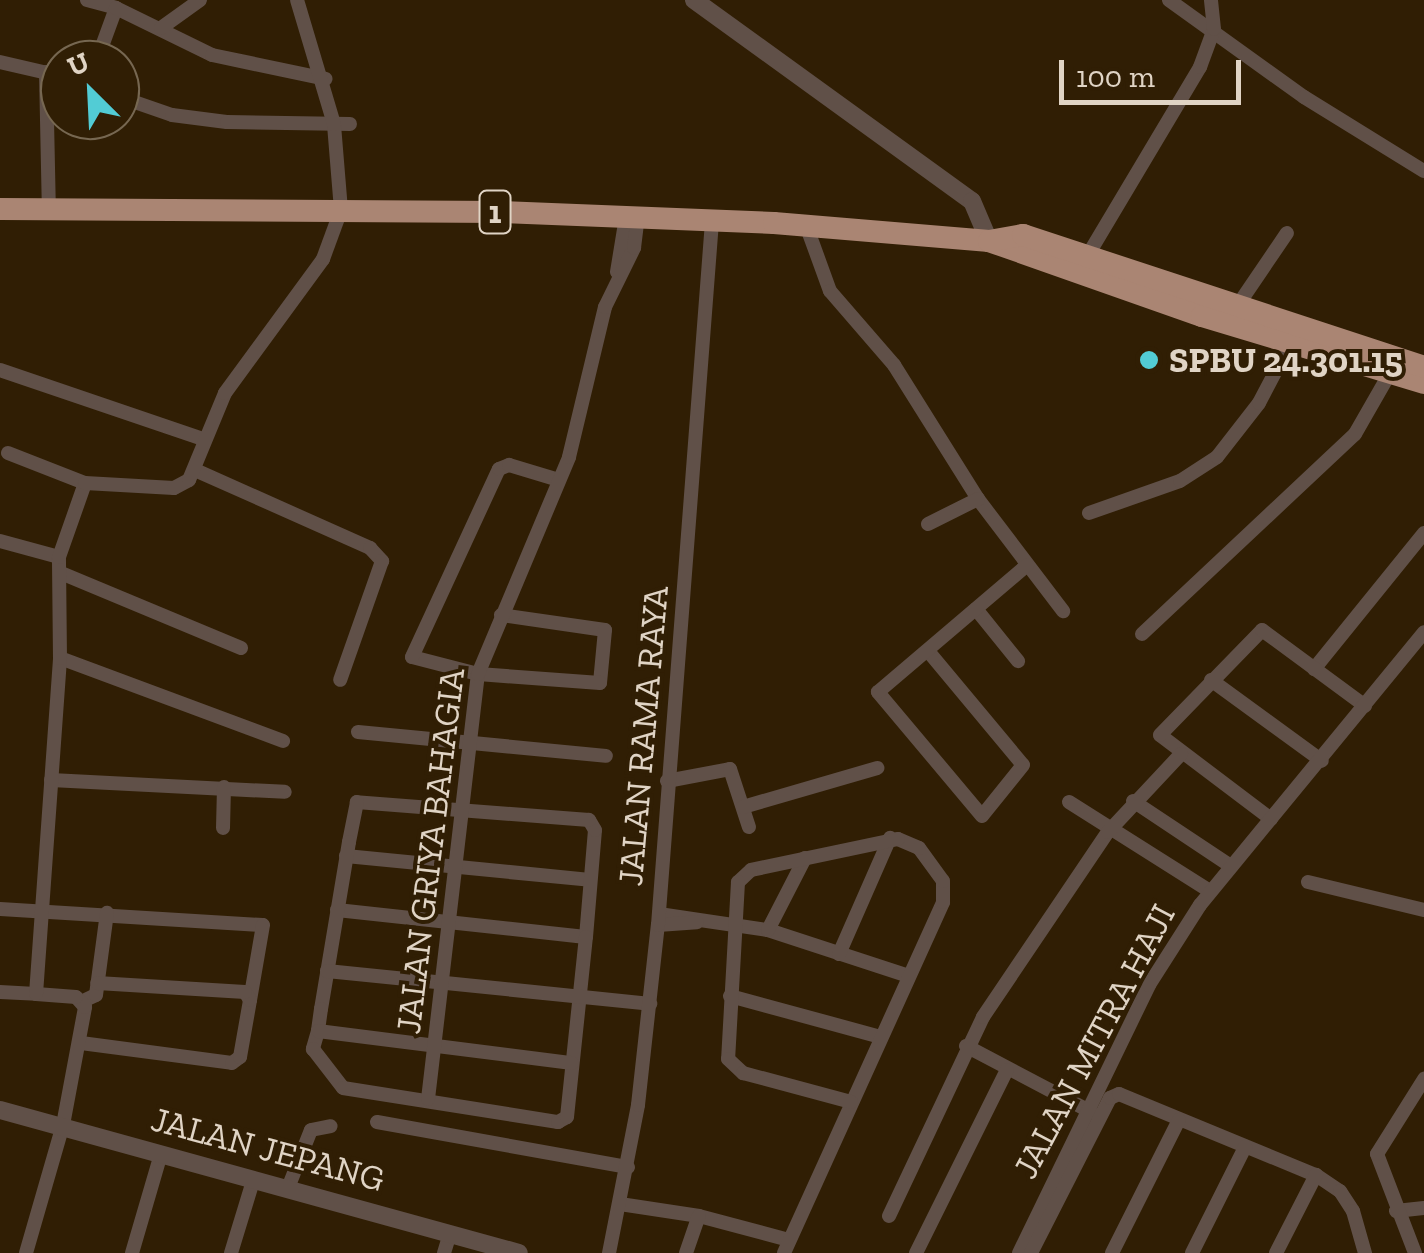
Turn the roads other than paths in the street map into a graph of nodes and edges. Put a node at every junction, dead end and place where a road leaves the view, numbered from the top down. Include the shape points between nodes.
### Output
1 (90, 0) edge
2 (200, 0) edge
3 (297, 0) edge
4 (694, 0) edge
5 (1169, 0) edge
6 (1211, 0) edge
7 (116, 8) junction
8 (161, 28) junction
9 (1214, 29) junction
10 (104, 40) edge
11 (0, 62) edge
12 (40, 71) edge
13 (326, 79) junction
14 (140, 104) edge
15 (334, 124) junction
16 (350, 124) dead end
17 (51, 140) edge
18 (1424, 171) edge
19 (0, 210) edge
20 (341, 210) junction
21 (49, 211) junction
22 (632, 217) junction
23 (712, 221) junction
24 (806, 225) junction
25 (1287, 233) dead end
26 (989, 241) junction
27 (1081, 266) junction
28 (1134, 283) junction
29 (1238, 305) junction
30 (1290, 344) junction
31 (1424, 367) edge
32 (0, 370) edge
33 (1390, 373) junction
34 (1424, 382) edge
35 (203, 438) junction
36 (8, 453) dead end
37 (194, 470) junction
38 (559, 480) junction
39 (85, 483) junction
40 (978, 498) junction
41 (1089, 513) dead end
42 (928, 524) dead end
43 (1424, 532) edge
44 (0, 541) edge
45 (61, 565) junction
46 (1027, 565) junction
47 (976, 609) junction
48 (1063, 611) dead end
49 (501, 615) junction
50 (1424, 632) edge
51 (1142, 634) dead end
52 (242, 648) dead end
53 (928, 651) junction
54 (60, 658) junction
55 (1018, 661) dead end
56 (1314, 669) junction
57 (478, 674) junction
58 (340, 680) dead end
59 (1211, 680) junction
60 (1365, 706) junction
61 (358, 732) dead end
62 (283, 741) dead end
63 (470, 742) junction
64 (1181, 754) junction
65 (606, 756) dead end
66 (1322, 761) junction
67 (877, 768) dead end
68 (51, 780) junction
69 (667, 781) junction
70 (224, 787) junction
71 (286, 792) dead end
72 (1133, 801) junction
73 (1068, 802) dead end
74 (744, 807) junction
75 (462, 810) junction
76 (1271, 819) junction
77 (749, 827) dead end
78 (223, 828) dead end
79 (1108, 832) junction
80 (890, 838) junction
81 (346, 856) junction
82 (805, 858) junction
83 (456, 866) junction
84 (1232, 866) junction
85 (590, 880) junction
86 (1308, 882) dead end
87 (1210, 891) junction
88 (0, 909) edge
89 (40, 909) junction
90 (337, 910) junction
91 (1424, 910) edge
92 (107, 913) junction
93 (658, 920) junction
94 (452, 922) junction
95 (732, 924) junction
96 (768, 930) junction
97 (586, 937) junction
98 (839, 954) junction
99 (327, 971) junction
100 (909, 976) junction
101 (97, 983) junction
102 (442, 984) junction
103 (0, 992) edge
104 (36, 994) junction
105 (580, 996) junction
106 (730, 996) junction
107 (250, 1000) junction
108 (82, 1001) junction
109 (650, 1004) junction
110 (318, 1031) junction
111 (881, 1037) junction
112 (81, 1043) junction
113 (435, 1046) junction
114 (966, 1046) junction
115 (572, 1063) junction
116 (1007, 1070) junction
117 (1424, 1079) edge
118 (428, 1099) junction
119 (851, 1102) junction
120 (7, 1111) edge
121 (1092, 1112) junction
122 (1179, 1120) junction
123 (377, 1122) dead end
124 (63, 1125) junction
125 (330, 1126) dead end
126 (1245, 1147) junction
127 (161, 1154) junction
128 (628, 1167) junction
129 (1316, 1176) junction
130 (254, 1178) junction
131 (288, 1188) junction
132 (621, 1199) junction
133 (1424, 1208) edge
134 (1396, 1211) junction
135 (699, 1216) junction
136 (888, 1216) dead end
137 (450, 1233) junction
138 (786, 1247) edge
139 (1283, 1249) edge
140 (31, 1252) edge
141 (132, 1253) edge
142 (232, 1253) edge
143 (444, 1253) edge
144 (519, 1253) edge
145 (609, 1253) edge
146 (686, 1253) edge
147 (916, 1253) edge
148 (1019, 1253) edge
149 (1031, 1253) edge
150 (1112, 1253) edge
151 (1192, 1253) edge
152 (1365, 1253) edge
153 (1415, 1253) edge

1 - 7 street
2 - 8 street
3 - 13 street
4 - 26 street via 972,202
5 - 9 street
6 - 9 street
7 - 8 street
7 - 10 street
8 - 13 street via 212,55
9 - 18 street via 1304,97
9 - 27 street via 1200,67
11 - 12 street
13 - 15 street
14 - 15 street via 227,122
15 - 16 street
15 - 20 street
17 - 21 street
19 - 21 highway, 1
20 - 21 highway, 1
20 - 22 highway, 1
20 - 35 street via 316,272 225,392
22 - 23 highway, 1
22 - 38 street, JALAN GRIYA BAHAGIA via 634,248 617,273
23 - 24 highway, 1
23 - 69 street, JALAN RAMA RAYA
24 - 26 highway, 1
24 - 40 street via 824,281 903,378
25 - 29 street
26 - 27 highway, 1 via 1023,235
27 - 28 highway, 1
28 - 29 highway, 1
28 - 30 highway, 1
29 - 31 highway, 1
30 - 33 highway, 1
30 - 41 street via 1260,404 1217,457 1180,481
32 - 35 street
33 - 34 highway, 1
33 - 51 street via 1355,434
35 - 37 street
36 - 39 street
37 - 39 street via 174,488
37 - 58 street via 370,548 383,567
38 - 49 street, JALAN GRIYA BAHAGIA
38 - 57 street via 509,465 498,469 411,652 419,664
39 - 45 street
40 - 42 street
40 - 46 street
43 - 56 street
44 - 45 street
45 - 52 street
45 - 54 street
46 - 47 street
46 - 48 street
47 - 53 street
47 - 55 street
49 - 57 street, JALAN GRIYA BAHAGIA
49 - 57 street via 602,628 604,677 593,686
50 - 60 street, JALAN MITRA HAJI
53 - 53 street via 878,692 879,699 982,816 1023,766
54 - 62 street
54 - 68 street
56 - 59 street via 1262,630
56 - 60 street
57 - 63 street, JALAN GRIYA BAHAGIA
59 - 64 street via 1160,735
59 - 66 street
60 - 66 street, JALAN MITRA HAJI
61 - 63 street
63 - 65 street
63 - 75 street, JALAN GRIYA BAHAGIA
64 - 72 street
64 - 76 street
66 - 76 street, JALAN MITRA HAJI
67 - 74 street
68 - 70 street
68 - 89 street
69 - 74 street via 730,770
69 - 93 street, JALAN RAMA RAYA
70 - 71 street
70 - 78 street
72 - 79 street
72 - 84 street
73 - 79 street
74 - 77 street
75 - 81 street via 362,799
75 - 83 street, JALAN GRIYA BAHAGIA
75 - 85 street via 589,820 595,830
76 - 84 street, JALAN MITRA HAJI
79 - 87 street
79 - 114 street
80 - 82 street
80 - 98 street
80 - 100 street via 919,848 944,887
81 - 83 street
81 - 90 street
82 - 95 street via 742,873
82 - 96 street
83 - 85 street
83 - 94 street, JALAN GRIYA BAHAGIA
84 - 87 street, JALAN MITRA HAJI
85 - 97 street
86 - 91 street
87 - 121 street, JALAN MITRA HAJI via 1148,986
88 - 89 street
89 - 92 street
89 - 104 street
90 - 94 street
90 - 99 street
92 - 101 street
92 - 107 street via 263,924
93 - 95 street
93 - 109 street, JALAN RAMA RAYA
94 - 97 street
94 - 102 street, JALAN GRIYA BAHAGIA
95 - 96 street
95 - 106 street
96 - 98 street
97 - 105 street
98 - 100 street
99 - 102 street
99 - 110 street
100 - 111 street
101 - 107 street via 245,992
101 - 108 street via 96,995
102 - 105 street
102 - 113 street, JALAN GRIYA BAHAGIA
103 - 104 street
104 - 108 street
105 - 109 street
105 - 115 street
106 - 111 street
106 - 119 street via 726,1046 732,1066
107 - 112 street via 240,1057 232,1063
108 - 112 street
109 - 128 street, JALAN RAMA RAYA
110 - 113 street
110 - 118 street via 315,1058 335,1083
111 - 119 street
112 - 124 street
113 - 115 street
113 - 118 street, JALAN GRIYA BAHAGIA
114 - 116 street
114 - 136 street
115 - 118 street via 567,1116 558,1122
116 - 121 street
116 - 147 street
117 - 134 street via 1377,1154
119 - 138 street
120 - 124 street, JALAN JEPANG
121 - 148 street, JALAN MITRA HAJI
122 - 126 street
122 - 149 street via 1119,1094 1110,1098
122 - 150 street
123 - 128 street
124 - 127 street, JALAN JEPANG
124 - 140 street
125 - 131 street via 311,1130
126 - 129 street
126 - 151 street
127 - 130 street, JALAN JEPANG
127 - 141 street
128 - 132 street, JALAN RAMA RAYA
129 - 139 street
129 - 152 street via 1340,1190
130 - 131 street, JALAN JEPANG
130 - 142 street
131 - 137 street, JALAN JEPANG
132 - 135 street
132 - 145 street, JALAN RAMA RAYA
133 - 134 street
134 - 153 street
135 - 138 street
135 - 146 street
137 - 143 street
137 - 144 street, JALAN JEPANG

